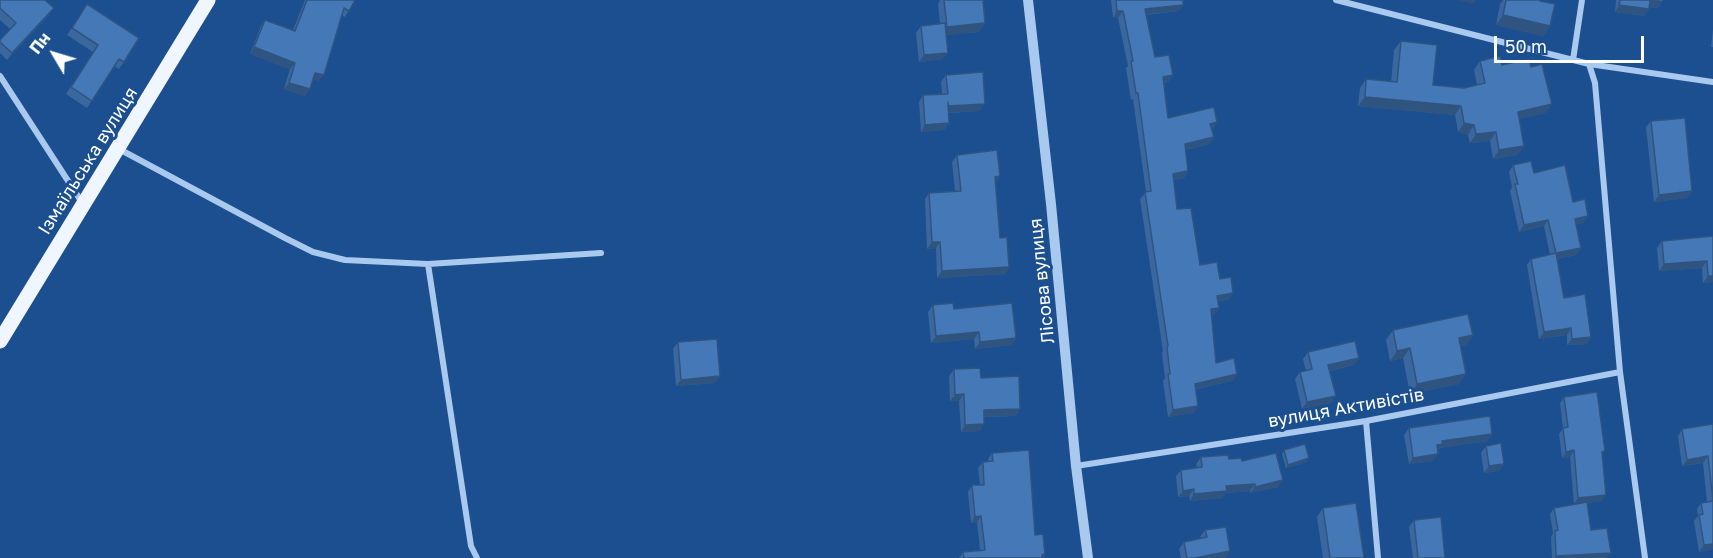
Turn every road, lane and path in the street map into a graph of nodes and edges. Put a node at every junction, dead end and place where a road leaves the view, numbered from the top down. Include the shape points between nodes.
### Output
1 (208, 0) edge
2 (1028, 0) edge
3 (1336, 0) edge
4 (1582, 0) edge
5 (1573, 60) junction
6 (1589, 64) junction
7 (0, 76) edge
8 (1713, 81) edge
9 (118, 148) junction
10 (84, 205) junction
11 (601, 253) dead end
12 (428, 264) junction
13 (0, 341) edge
14 (1620, 372) junction
15 (1366, 421) junction
16 (1076, 466) junction
17 (477, 558) edge
18 (1088, 558) edge
19 (1378, 558) edge
20 (1644, 558) edge

1 - 9 main road, Ізмаїльська вулиця
2 - 16 street, Лісова вулиця
3 - 5 street
4 - 5 street
5 - 6 street
6 - 8 street
6 - 14 street via 1595,83
7 - 10 street
9 - 10 main road, Ізмаїльська вулиця
9 - 12 street via 313,252 345,260
10 - 13 main road, Ізмаїльська вулиця
11 - 12 street
12 - 17 street via 471,546
14 - 15 street, вулиця Активістів
14 - 20 street
15 - 16 street, вулиця Активістів
15 - 19 street
16 - 18 street, Лісова вулиця

